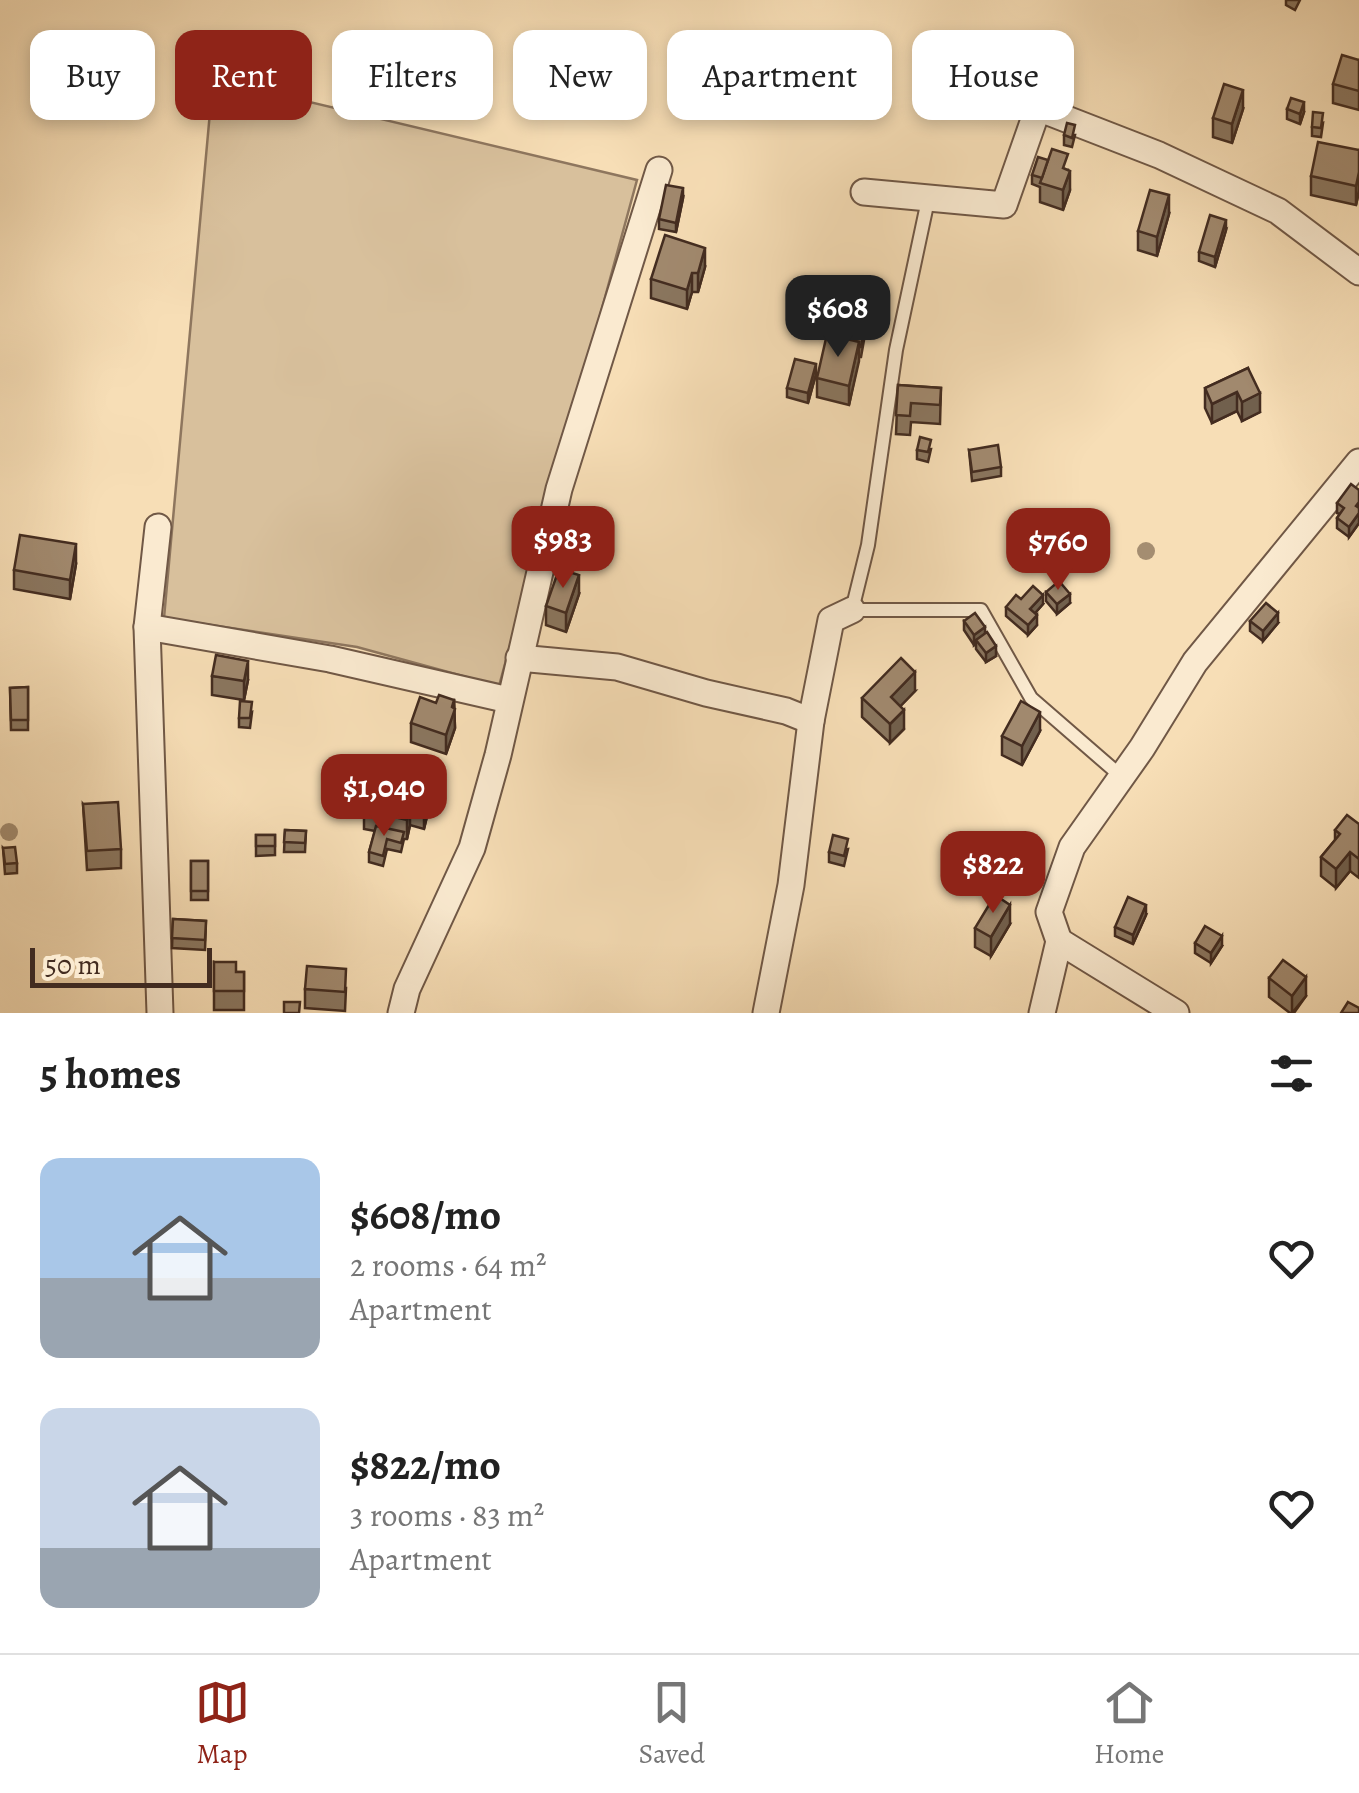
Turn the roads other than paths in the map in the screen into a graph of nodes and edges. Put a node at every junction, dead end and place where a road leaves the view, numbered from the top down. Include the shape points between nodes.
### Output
1 (658, 170) dead end
2 (864, 192) dead end
3 (928, 200) junction
4 (1359, 272) edge
5 (1359, 462) edge
6 (158, 527) dead end
7 (852, 610) junction
8 (146, 627) junction
9 (519, 658) junction
10 (508, 700) junction
11 (811, 721) junction
12 (1122, 777) junction
13 (1059, 941) junction
14 (160, 1013) edge
15 (401, 1013) edge
16 (766, 1013) edge
17 (1042, 1013) edge
18 (1176, 1013) edge

1 - 9 street via 559,489
2 - 3 street
3 - 4 street via 1004,204 1038,108 1278,211
3 - 7 lane
5 - 12 street via 1195,662
6 - 8 street
7 - 11 street via 831,620
7 - 12 lane via 981,610 1031,698
8 - 10 street via 330,659
8 - 14 street
9 - 10 street
9 - 11 street via 617,667
10 - 15 street via 472,848
11 - 16 street via 791,885
12 - 13 street via 1072,848 1050,912
13 - 17 street
13 - 18 street

